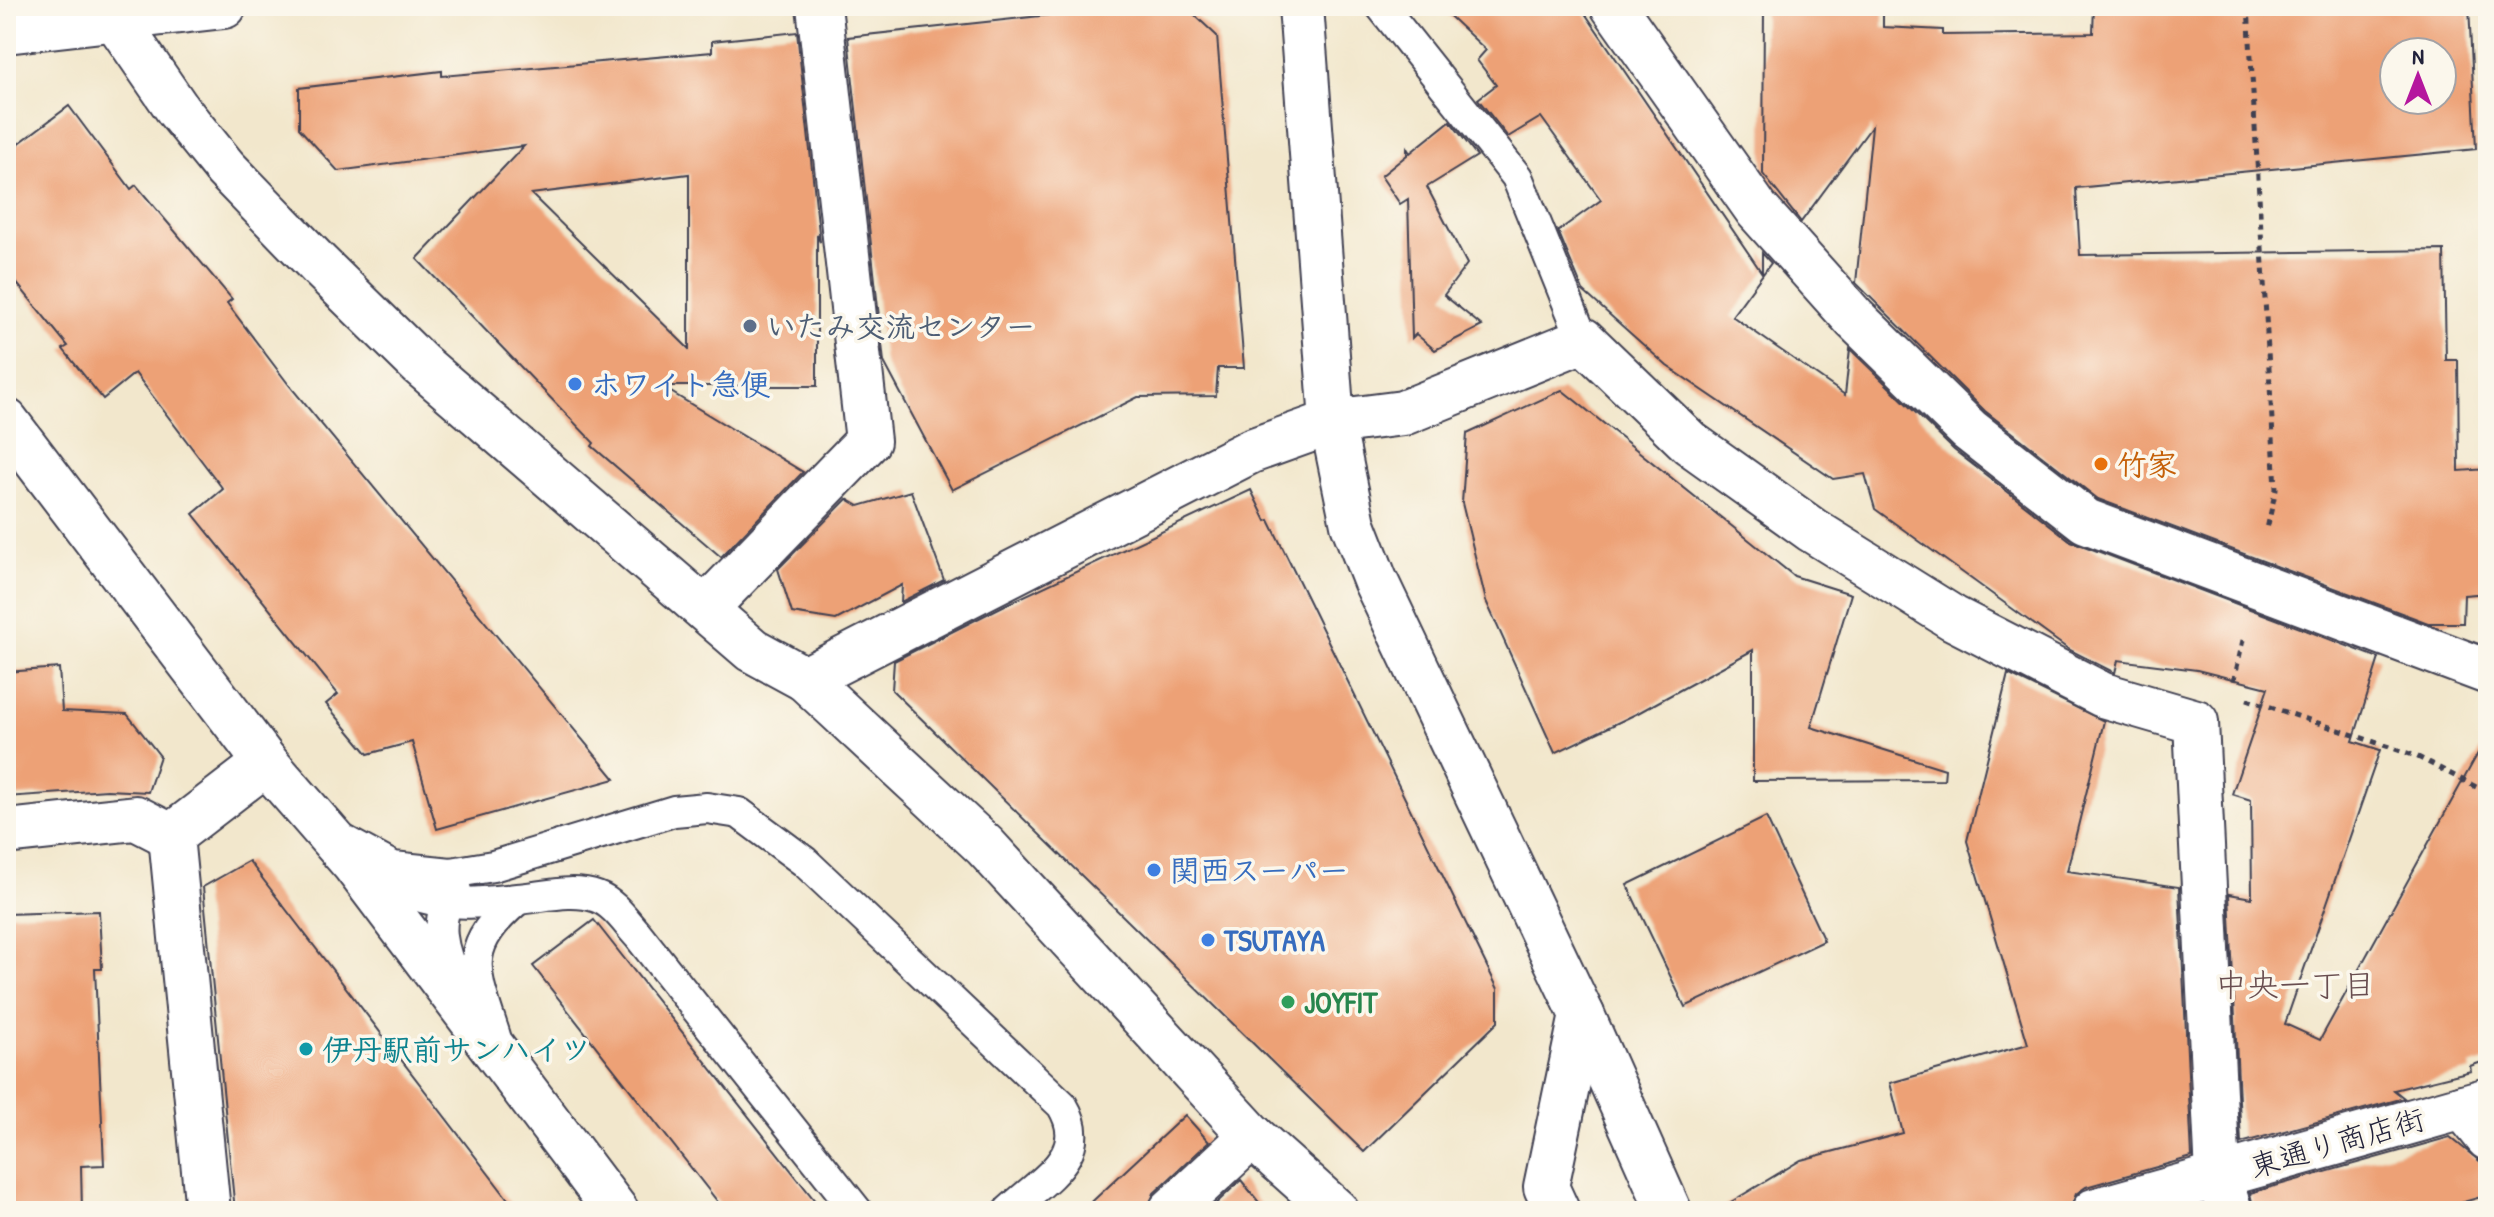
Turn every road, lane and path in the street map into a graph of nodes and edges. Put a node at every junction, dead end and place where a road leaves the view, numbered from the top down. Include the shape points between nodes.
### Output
1 (224, 6) edge
2 (819, 6) edge
3 (1301, 6) edge
4 (1381, 6) edge
5 (1613, 6) edge
6 (2248, 6) edge
7 (114, 13) edge
8 (6, 31) edge
9 (1583, 340) junction
10 (6, 421) edge
11 (1332, 422) junction
12 (2255, 584) junction
13 (705, 609) junction
14 (2488, 672) edge
15 (805, 679) junction
16 (2231, 694) junction
17 (2196, 722) junction
18 (266, 763) junction
19 (2488, 793) edge
20 (326, 830) junction
21 (6, 832) edge
22 (171, 836) junction
23 (354, 864) junction
24 (493, 866) junction
25 (517, 900) junction
26 (444, 904) junction
27 (1582, 1015) junction
28 (473, 1022) junction
29 (505, 1064) junction
30 (2480, 1115) edge
31 (1252, 1136) junction
32 (2224, 1193) edge
33 (208, 1211) edge
34 (616, 1211) edge
35 (857, 1211) edge
36 (1009, 1211) edge
37 (1171, 1211) edge
38 (1336, 1211) edge
39 (1557, 1211) edge
40 (1669, 1211) edge
41 (2094, 1211) edge

1 - 7 street
2 - 13 street via 868,441
3 - 11 street
4 - 9 lane via 1517,177
5 - 12 street via 1757,210 1854,318 1969,430 2086,521
6 - 12 path via 2276,489
7 - 8 street
7 - 13 street via 178,110 225,168 319,265 420,364
9 - 11 street via 1403,413
9 - 17 street via 1690,443 1812,530 1953,618 2103,695
10 - 18 street
11 - 15 street via 1251,451
11 - 27 street via 1353,524 1375,580
12 - 14 street
12 - 16 path
13 - 15 street via 752,650
15 - 31 street via 985,846
16 - 17 path
16 - 19 path via 2416,756
17 - 32 street
18 - 20 street
18 - 22 street
20 - 23 street
20 - 24 lane via 393,867 451,873
21 - 22 street via 136,818
22 - 33 street
23 - 26 lane via 399,891
23 - 28 street
24 - 26 lane via 467,878
24 - 36 lane via 674,811 707,808 739,813 805,862 1062,1105 1073,1124 1073,1145
25 - 26 lane
25 - 29 lane via 489,924 477,954 481,992
25 - 35 lane via 577,893 599,897 614,908
26 - 28 lane via 442,942
27 - 39 street via 1546,1187
27 - 40 street
28 - 29 street
29 - 34 street
30 - 32 street, 東通り商店街
31 - 37 street
31 - 38 street
32 - 41 street, 東通り商店街

